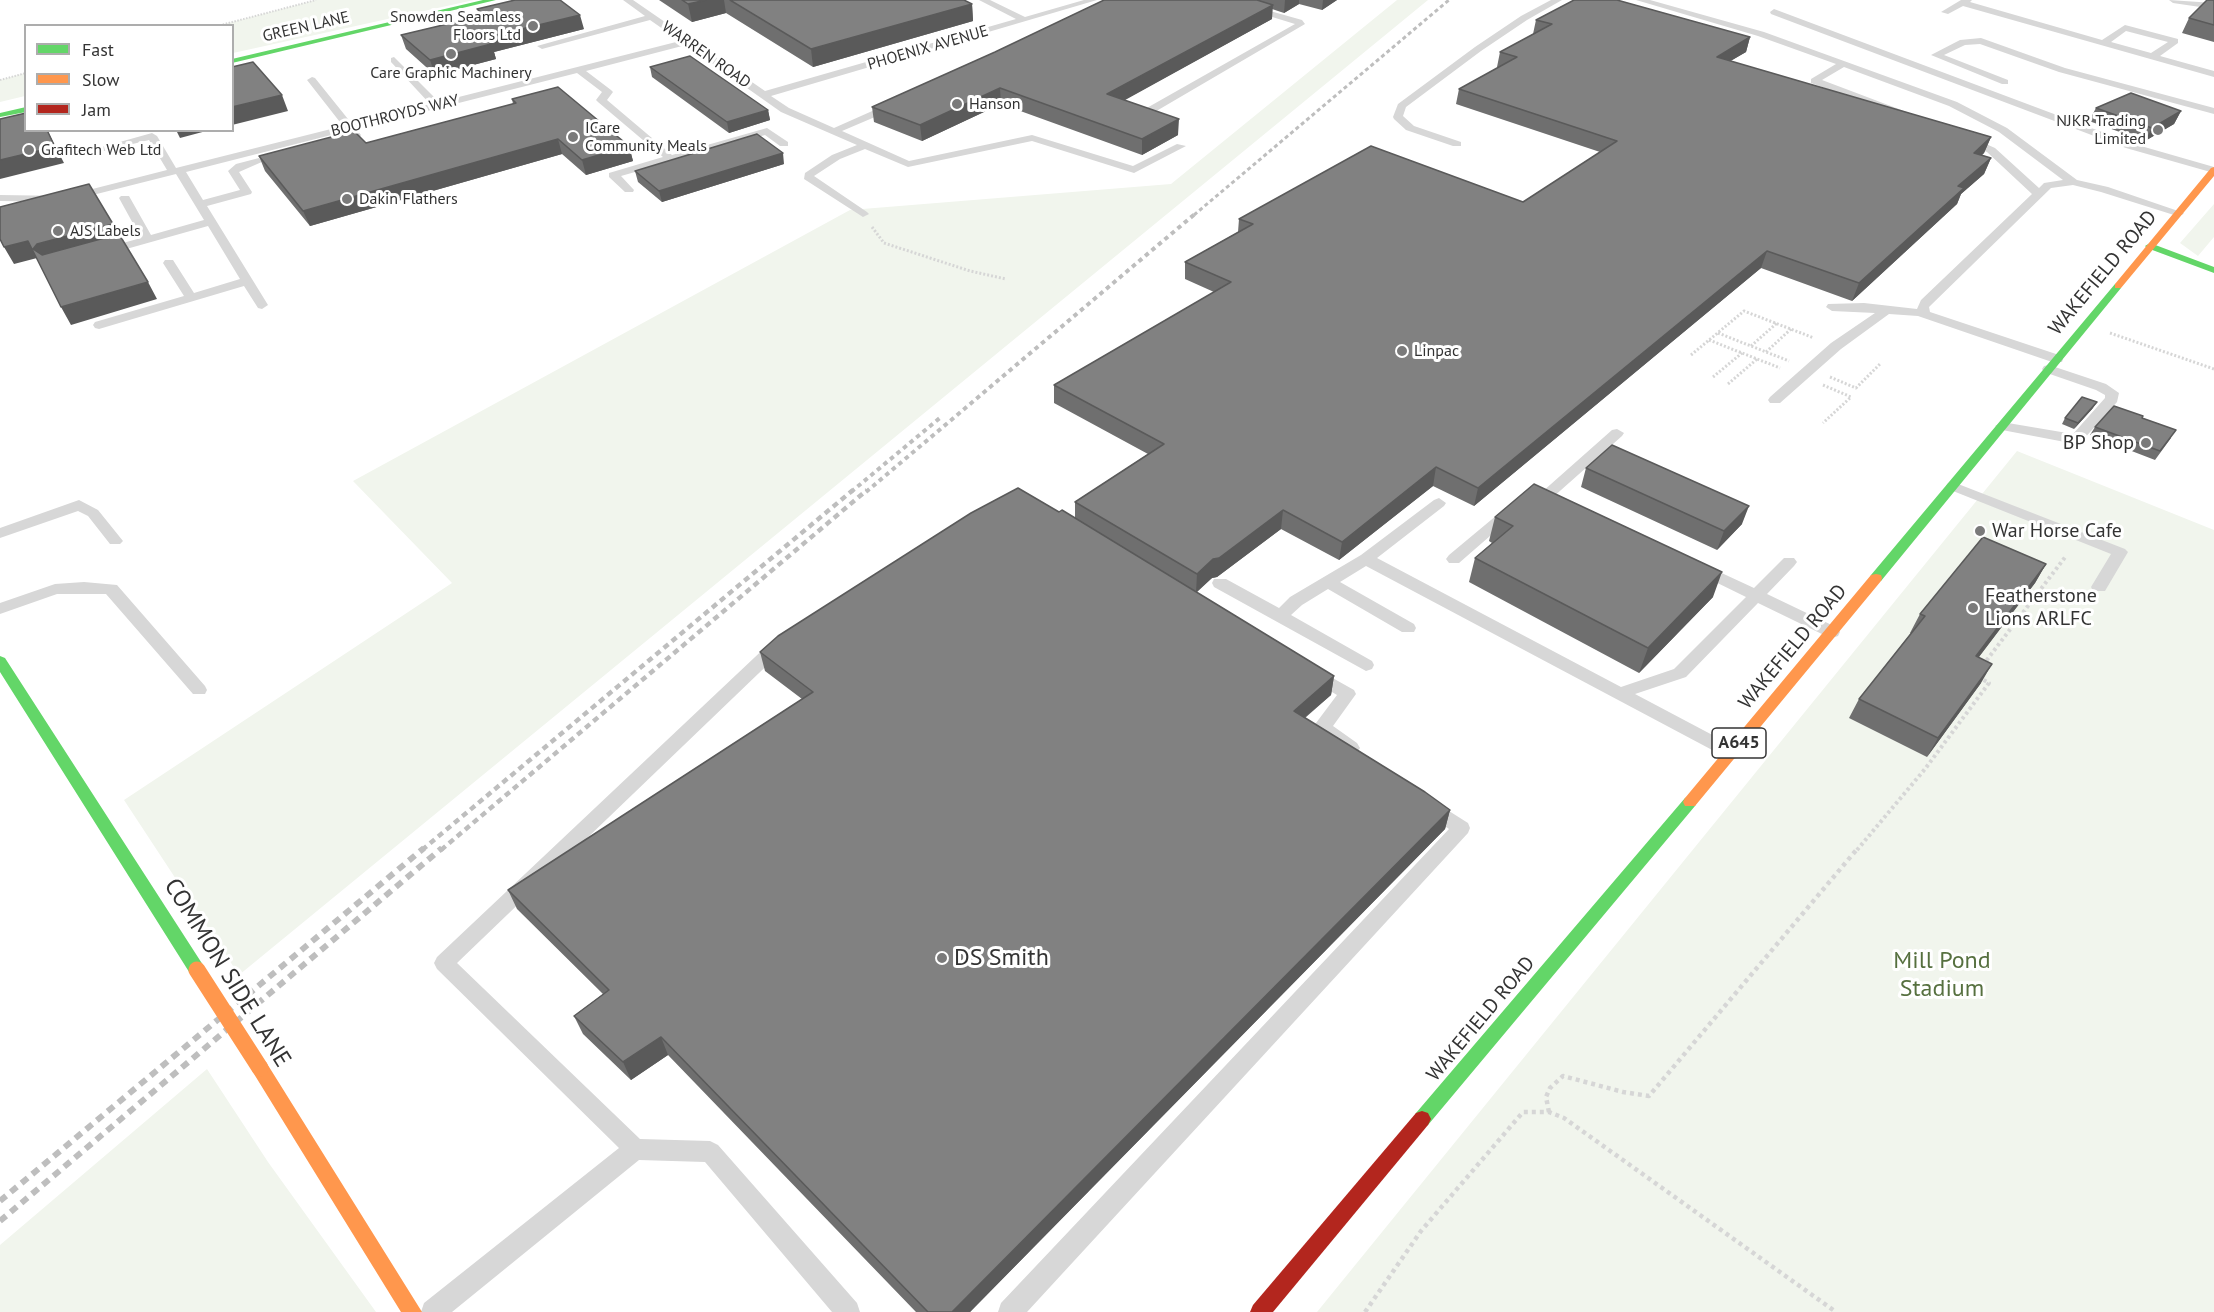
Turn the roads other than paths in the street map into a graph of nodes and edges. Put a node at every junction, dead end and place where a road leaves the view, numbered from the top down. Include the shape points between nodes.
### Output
1 (492, 0) edge
2 (627, 0) edge
3 (983, 0) edge
4 (1093, 0) edge
5 (1221, 0) edge
6 (1558, 0) edge
7 (1640, 0) edge
8 (1941, 0) edge
9 (2173, 0) edge
10 (1963, 3) edge
11 (2214, 6) edge
12 (1774, 12) dead end
13 (1945, 12) dead end
14 (652, 17) junction
15 (1024, 20) junction
16 (688, 42) junction
17 (2103, 43) junction
18 (542, 46) edge
19 (2152, 57) junction
20 (394, 60) dead end
21 (234, 61) edge
22 (1844, 63) junction
23 (579, 70) junction
24 (2214, 74) edge
25 (312, 80) dead end
26 (2005, 82) dead end
27 (763, 95) junction
28 (903, 102) edge
29 (441, 105) junction
30 (24, 109) edge
31 (1149, 111) edge
32 (2214, 111) edge
33 (0, 115) edge
34 (456, 116) edge
35 (1917, 117) edge
36 (351, 127) junction
37 (832, 132) junction
38 (1959, 136) edge
39 (784, 144) dead end
40 (1457, 144) dead end
41 (864, 146) junction
42 (1181, 146) dead end
43 (96, 150) dead end
44 (671, 159) junction
45 (2214, 170) edge
46 (176, 171) junction
47 (2073, 182) junction
48 (629, 190) dead end
49 (2040, 194) junction
50 (0, 198) edge
51 (125, 198) dead end
52 (200, 204) junction
53 (2178, 213) junction
54 (863, 214) road end
55 (211, 222) junction
56 (148, 240) junction
57 (2150, 246) junction
58 (94, 254) edge
59 (169, 263) dead end
60 (2214, 270) edge
61 (247, 281) junction
62 (191, 297) junction
63 (262, 305) dead end
64 (1832, 307) dead end
65 (1888, 311) junction
66 (1924, 314) junction
67 (99, 325) dead end
68 (2053, 364) junction
69 (1775, 400) dead end
70 (2002, 426) junction
71 (1617, 433) dead end
72 (1953, 486) junction
73 (1546, 495) edge
74 (1439, 503) dead end
75 (1517, 505) edge
76 (0, 533) edge
77 (115, 541) dead end
78 (1366, 559) junction
79 (1454, 559) dead end
80 (1789, 562) dead end
81 (1690, 563) edge
82 (1328, 582) junction
83 (1220, 583) dead end
84 (2099, 587) dead end
85 (1757, 596) junction
86 (0, 609) edge
87 (1280, 616) junction
88 (1408, 628) dead end
89 (1832, 632) junction
90 (796, 633) edge
91 (0, 661) edge
92 (1298, 663) edge
93 (1366, 665) dead end
94 (199, 690) dead end
95 (1618, 694) junction
96 (1731, 753) junction
97 (1368, 761) edge
98 (1414, 794) edge
99 (635, 1149) junction
100 (412, 1312) edge
101 (434, 1312) edge
102 (848, 1312) edge
103 (1010, 1312) edge
104 (1260, 1312) edge

1 - 21 main road, GREEN LANE
2 - 14 lane, WARREN ROAD
3 - 15 lane
4 - 15 lane, PHOENIX AVENUE
5 - 31 lane via 1301,24
6 - 40 lane via 1478,49 1402,106 1398,117 1410,128
7 - 22 lane via 1761,34
8 - 10 lane
9 - 11 lane
10 - 13 lane
10 - 17 lane
12 - 45 lane via 2130,146
14 - 16 lane, WARREN ROAD
14 - 18 lane
15 - 27 lane, PHOENIX AVENUE
16 - 23 lane, BOOTHROYDS WAY
16 - 27 lane, WARREN ROAD
17 - 19 lane
17 - 19 lane via 2125,28 2175,41
19 - 24 lane
20 - 29 lane
22 - 35 lane via 1814,81
22 - 47 lane via 1953,104 2003,130
23 - 29 lane, BOOTHROYDS WAY
23 - 44 lane via 608,92 600,100
25 - 36 lane
26 - 32 lane via 1936,55 1963,42 1981,42 2061,70
27 - 37 lane, WARREN ROAD
28 - 37 lane
29 - 34 lane
29 - 36 lane, BOOTHROYDS WAY
30 - 33 main road
36 - 46 lane, BOOTHROYDS WAY
36 - 52 lane via 356,135 240,166 233,171 248,192
37 - 41 lane, WARREN ROAD
38 - 49 lane via 1991,150
39 - 44 lane via 767,131
41 - 42 lane, WARREN ROAD via 908,164 1032,138 1134,170
41 - 54 lane via 809,176 809,180
43 - 46 lane via 152,136
44 - 48 lane via 613,175
45 - 53 main road, WAKEFIELD ROAD / A645
46 - 50 lane, BOOTHROYDS WAY via 52,201
46 - 52 lane
47 - 49 lane via 2048,185
47 - 53 lane
49 - 66 lane via 1925,303
51 - 56 lane
52 - 55 lane
53 - 57 main road, WAKEFIELD ROAD / A645
55 - 56 lane
55 - 61 lane
56 - 58 lane
57 - 60 main road
57 - 68 main road, WAKEFIELD ROAD / A645
59 - 62 lane
61 - 62 lane
61 - 63 lane
62 - 67 lane
64 - 65 lane
65 - 66 lane
65 - 69 lane via 1836,346
66 - 68 lane
68 - 70 main road, WAKEFIELD ROAD / A645
68 - 70 lane via 2112,393 2112,399 2077,438
70 - 72 main road, WAKEFIELD ROAD / A645
71 - 73 lane
72 - 84 lane via 2121,552
72 - 89 main road, WAKEFIELD ROAD / A645
74 - 78 lane
75 - 79 lane
76 - 77 lane via 79,505 93,513
78 - 82 lane
78 - 95 lane
80 - 85 lane
81 - 85 lane
82 - 87 lane
82 - 88 lane
83 - 87 lane
85 - 89 lane
85 - 95 lane via 1680,673
86 - 94 lane via 55,589 111,589
87 - 93 lane
89 - 96 main road, WAKEFIELD ROAD / A645
90 - 99 lane via 777,646 444,963
91 - 100 main road, COMMON SIDE LANE, bridge
92 - 97 lane via 1348,694 1322,727
95 - 96 lane
96 - 104 main road, WAKEFIELD ROAD / A645
98 - 103 lane via 1461,828
99 - 101 lane
99 - 102 lane via 710,1152

